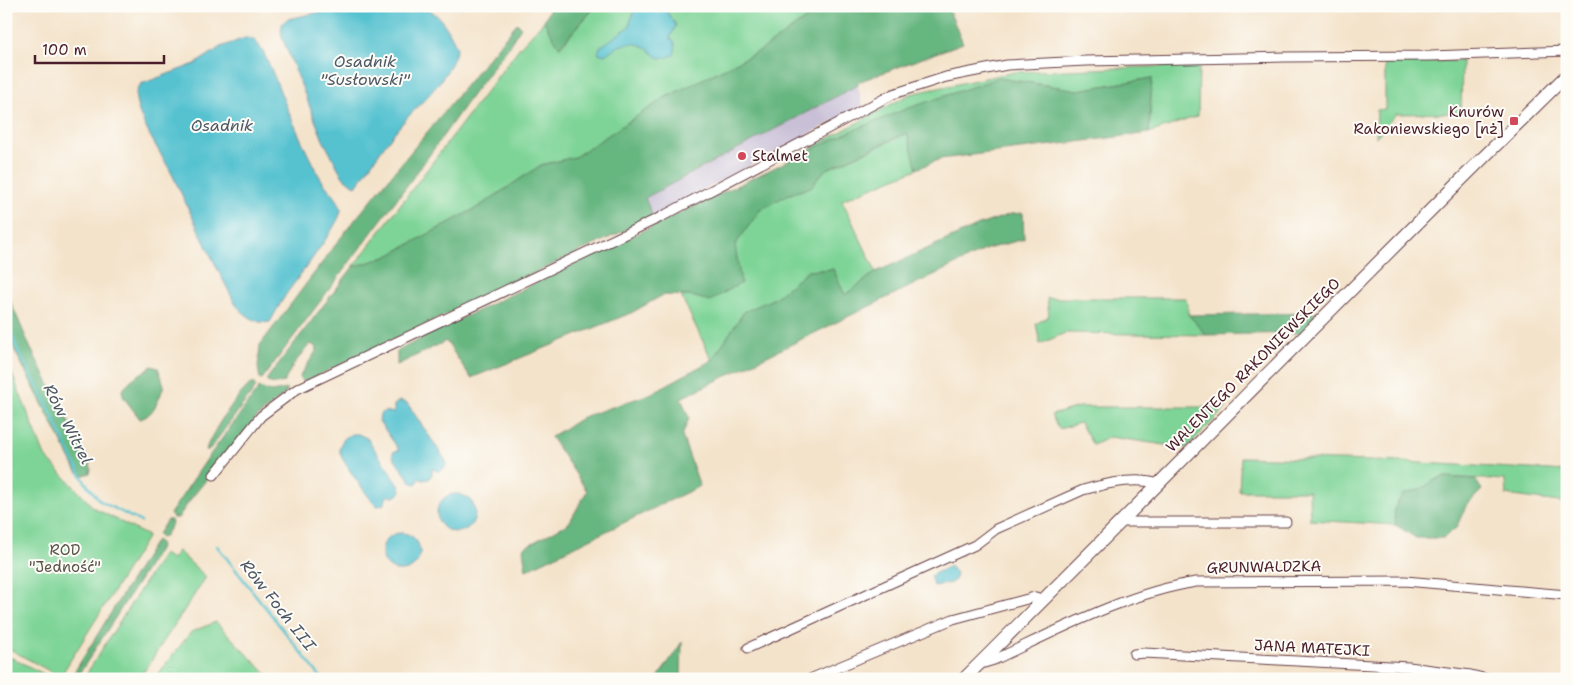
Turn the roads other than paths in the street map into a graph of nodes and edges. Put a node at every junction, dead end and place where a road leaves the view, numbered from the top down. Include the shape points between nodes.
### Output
1 (1567, 51) edge
2 (1567, 75) edge
3 (214, 475) dead end
4 (1158, 484) junction
5 (1121, 522) junction
6 (1286, 522) dead end
7 (1567, 595) edge
8 (1042, 600) junction
9 (748, 648) dead end
10 (1134, 654) dead end
11 (977, 666) junction
12 (810, 679) edge
13 (964, 679) edge
14 (1487, 679) edge

1 - 3 street via 1007,65 946,76 910,87 659,218 297,389 261,416
2 - 4 street, WALENTEGO RAKONIEWSKIEGO
4 - 5 street, WALENTEGO RAKONIEWSKIEGO
4 - 9 street via 1140,480 1084,490 996,529 975,546
5 - 6 street
5 - 8 street, WALENTEGO RAKONIEWSKIEGO
7 - 11 street, GRUNWALDZKA via 1405,581 1196,582 1170,586 1098,613
8 - 11 street, WALENTEGO RAKONIEWSKIEGO
8 - 12 street via 1030,598 953,619
10 - 14 street, JANA MATEJKI via 1409,667
11 - 13 street, WALENTEGO RAKONIEWSKIEGO

